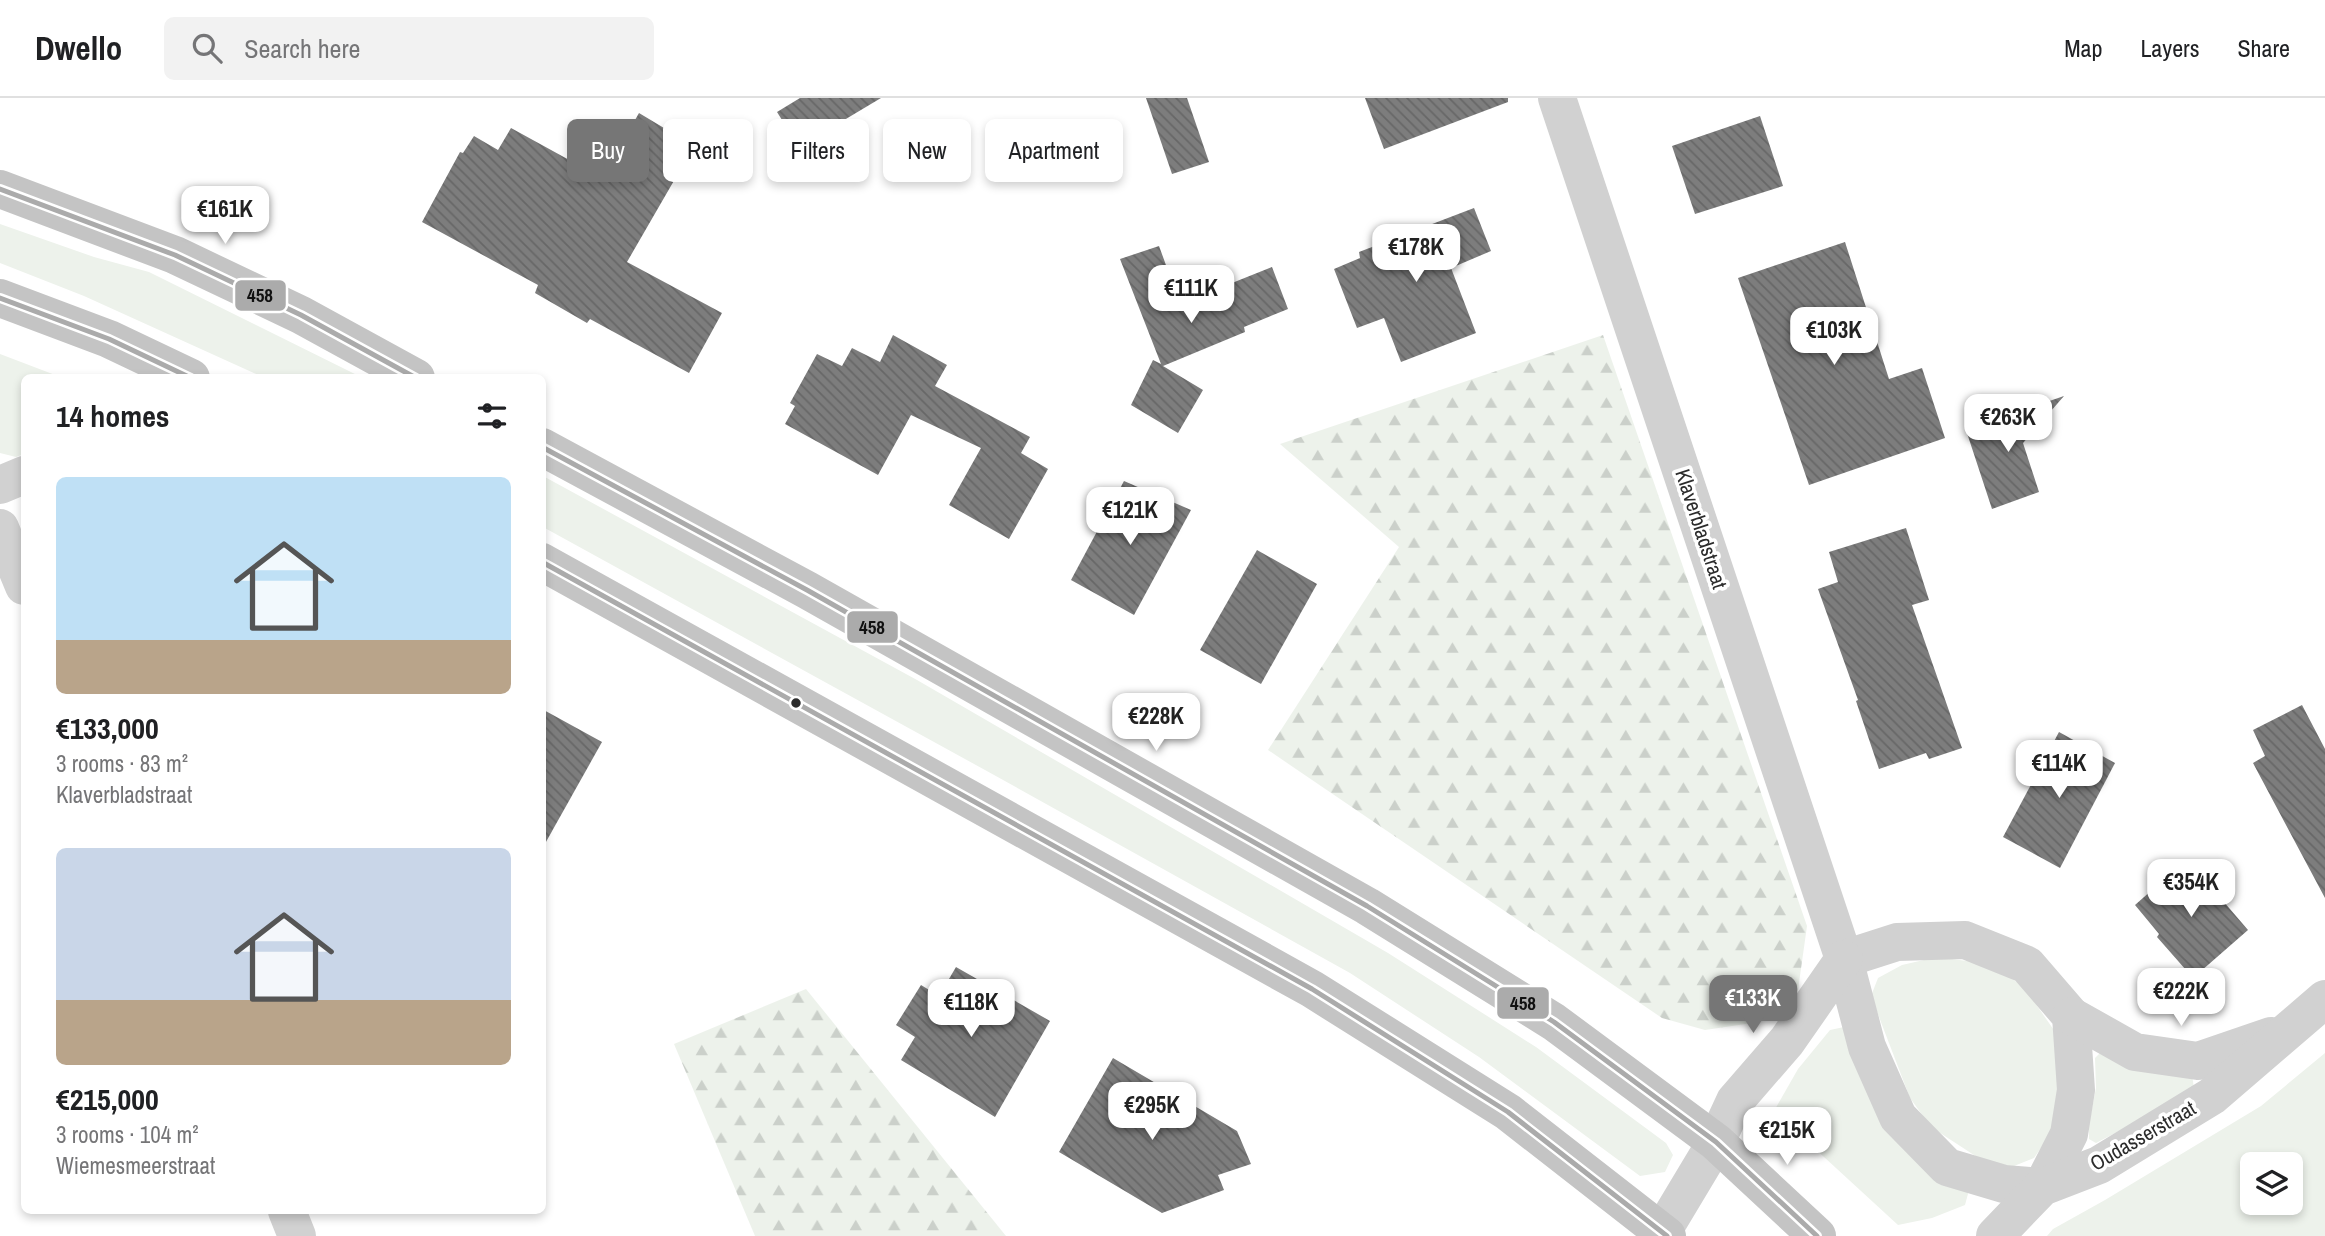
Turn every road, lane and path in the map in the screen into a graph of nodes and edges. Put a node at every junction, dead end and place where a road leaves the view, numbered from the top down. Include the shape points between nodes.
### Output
1 (1557, 98) edge
2 (0, 189) edge
3 (0, 298) edge
4 (183, 374) edge
5 (409, 374) edge
6 (546, 449) edge
7 (21, 476) edge
8 (0, 485) edge
9 (0, 528) edge
10 (546, 564) edge
11 (21, 579) edge
12 (1844, 959) junction
13 (2325, 999) edge
14 (2071, 1016) junction
15 (2289, 1030) junction
16 (1716, 1142) junction
17 (2042, 1187) junction
18 (288, 1214) edge
19 (1665, 1234) edge
20 (297, 1236) edge
21 (1817, 1236) edge
22 (1996, 1236) edge

1 - 12 street, Klaverbladstraat
2 - 5 main road via 175,255 301,315
3 - 4 main road via 109,339
6 - 16 main road via 807,590 1367,906 1554,1022
7 - 8 street
9 - 11 street
10 - 19 main road via 1312,989 1508,1112
12 - 14 street via 1897,942 1965,940 2027,965
12 - 16 street via 1787,1041 1735,1101
12 - 17 street, Klaverbladstraat via 1867,1047 1898,1117 1947,1167 2004,1184
13 - 15 street, Oudasserstraat
14 - 15 street, Oudasserstraat via 2135,1052 2198,1061
14 - 17 street via 2076,1090 2069,1134
15 - 17 street, Oudasserstraat via 2212,1096 2099,1165
16 - 19 street
16 - 21 main road
17 - 22 street, Oudasserstraat
18 - 20 street

